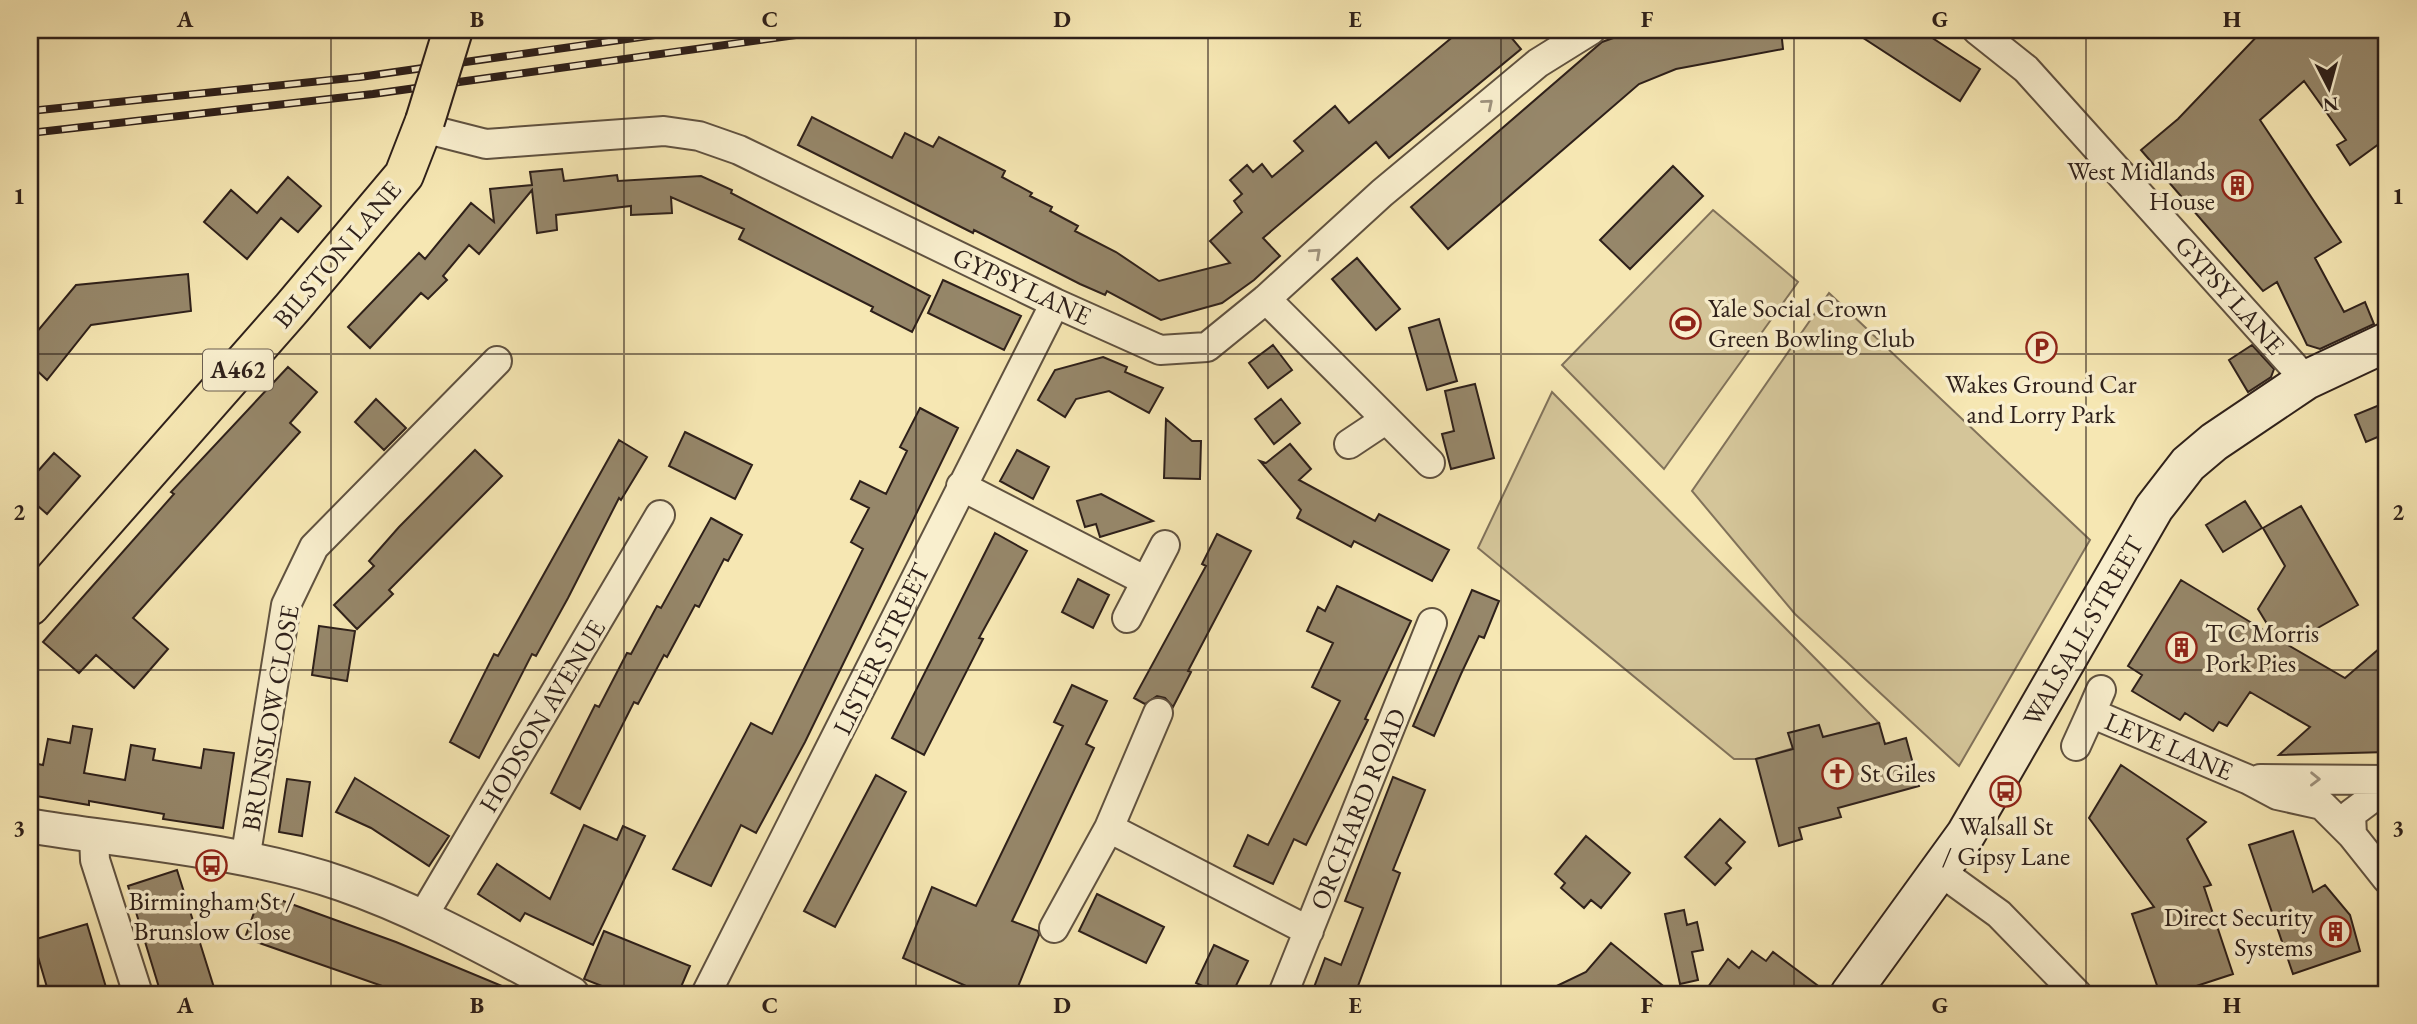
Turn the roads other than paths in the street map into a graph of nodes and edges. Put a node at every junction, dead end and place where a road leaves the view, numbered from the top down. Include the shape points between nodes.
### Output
1 (453, 30) edge
2 (1591, 30) edge
3 (1977, 30) edge
4 (424, 125) junction
5 (1266, 299) junction
6 (1055, 303) junction
7 (2387, 342) edge
8 (497, 361) dead end
9 (2306, 380) junction
10 (1385, 420) junction
11 (1349, 444) dead end
12 (1430, 463) dead end
13 (961, 486) junction
14 (660, 515) dead end
15 (1165, 545) dead end
16 (1146, 580) junction
17 (30, 606) edge
18 (1127, 618) dead end
19 (1432, 623) dead end
20 (1158, 713) dead end
21 (2076, 746) dead end
22 (2247, 779) junction
23 (2387, 780) edge
24 (2387, 787) edge
25 (30, 826) edge
26 (1109, 828) junction
27 (2353, 835) junction
28 (94, 836) junction
29 (245, 860) junction
30 (1941, 872) junction
31 (2387, 879) edge
32 (423, 916) junction
33 (1054, 928) dead end
34 (1309, 931) junction
35 (138, 994) edge
36 (572, 994) edge
37 (706, 994) edge
38 (1283, 994) edge
39 (1850, 994) edge
40 (2077, 994) edge

1 - 4 main road, BILSTON LANE / A462, bridge
5 -> 2 street, GYPSY LANE via 1382,193 1538,63
3 - 9 street, GYPSY LANE via 2026,69
4 - 6 street, GYPSY LANE via 486,144 664,131 699,136 739,149
4 - 17 main road, BILSTON LANE / A462 via 404,175
5 - 6 street, GYPSY LANE via 1207,347 1160,350
5 - 10 street
6 - 13 street, LISTER STREET
7 - 9 main road, WALSALL STREET
8 - 29 street, BRUNSLOW CLOSE via 314,547 286,605
9 - 30 main road, WALSALL STREET via 2205,449 2154,508
10 - 11 street
10 - 12 street
13 - 16 street
13 - 37 street, LISTER STREET
14 - 32 street, HODSON AVENUE
15 - 16 street
16 - 18 street
19 - 34 street, ORCHARD ROAD
20 - 26 street
21 - 22 street, LEVE LANE via 2096,701
22 -> 23 street, LEVE LANE
22 - 27 street, LEVE LANE via 2277,795 2322,805
24 - 27 street via 2351,814
25 - 28 street
26 - 33 street
26 - 34 street
27 - 31 street, LEVE LANE
28 - 29 street
28 - 35 street via 95,860
29 - 32 street via 341,883
30 - 39 main road, WALSALL STREET
30 - 40 street via 1999,914
32 - 36 street
34 - 38 street, ORCHARD ROAD

